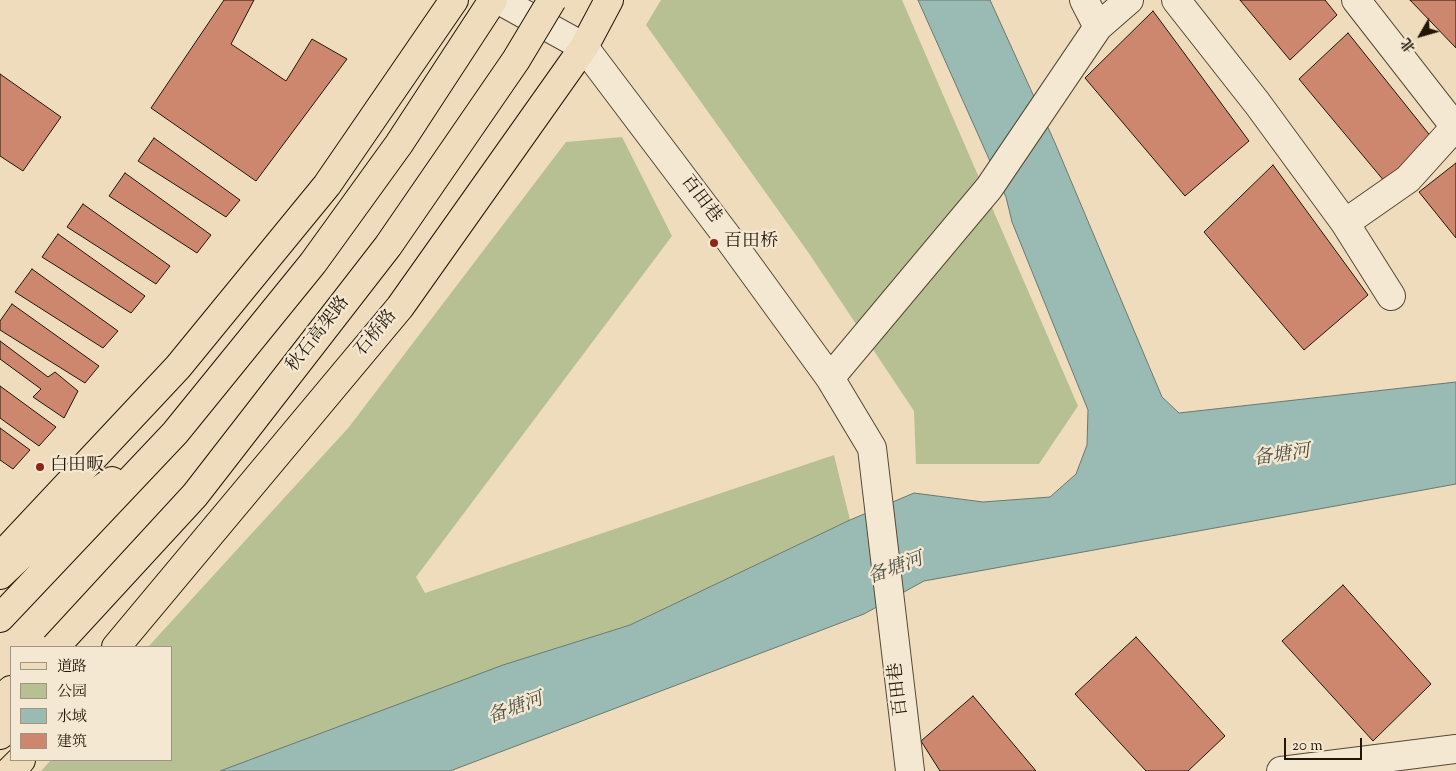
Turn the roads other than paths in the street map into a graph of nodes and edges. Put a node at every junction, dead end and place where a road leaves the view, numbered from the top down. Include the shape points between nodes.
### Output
1 (454, 0) edge
2 (493, 0) edge
3 (499, 0) edge
4 (552, 0) edge
5 (610, 0) edge
6 (1084, 0) edge
7 (1129, 0) edge
8 (1176, 0) edge
9 (1356, 0) edge
10 (1098, 27) junction
11 (584, 47) junction
12 (1456, 122) edge
13 (1456, 126) edge
14 (1345, 223) junction
15 (1391, 296) dead end
16 (830, 378) junction
17 (175, 433) junction
18 (0, 557) edge
19 (0, 574) edge
20 (0, 618) edge
21 (64, 641) edge
22 (117, 646) edge
23 (10, 691) edge
24 (0, 701) edge
25 (10, 720) edge
26 (0, 735) edge
27 (1456, 749) edge
28 (20, 761) edge
29 (10, 771) edge
30 (910, 771) edge
31 (1281, 771) edge

1 - 18 main road via 321,192 178,367
2 - 17 main road via 399,144 314,263
3 - 11 street, 百田巷
4 - 21 main road, 秋石高架路, bridge via 516,60 388,246 195,495
5 - 11 main road, 石桥路
6 - 10 street
7 - 10 street
8 - 14 street
9 - 12 street via 1448,118
10 - 16 street via 989,188
11 - 16 street, 百田巷
11 - 22 main road, 石桥路 via 400,307
13 - 14 street via 1408,179
14 - 15 street
16 - 30 street, 百田巷 via 872,448
17 - 19 main road via 52,526
17 - 20 main road
23 - 24 main road
25 - 26 main road
27 - 31 street
28 - 29 main road

